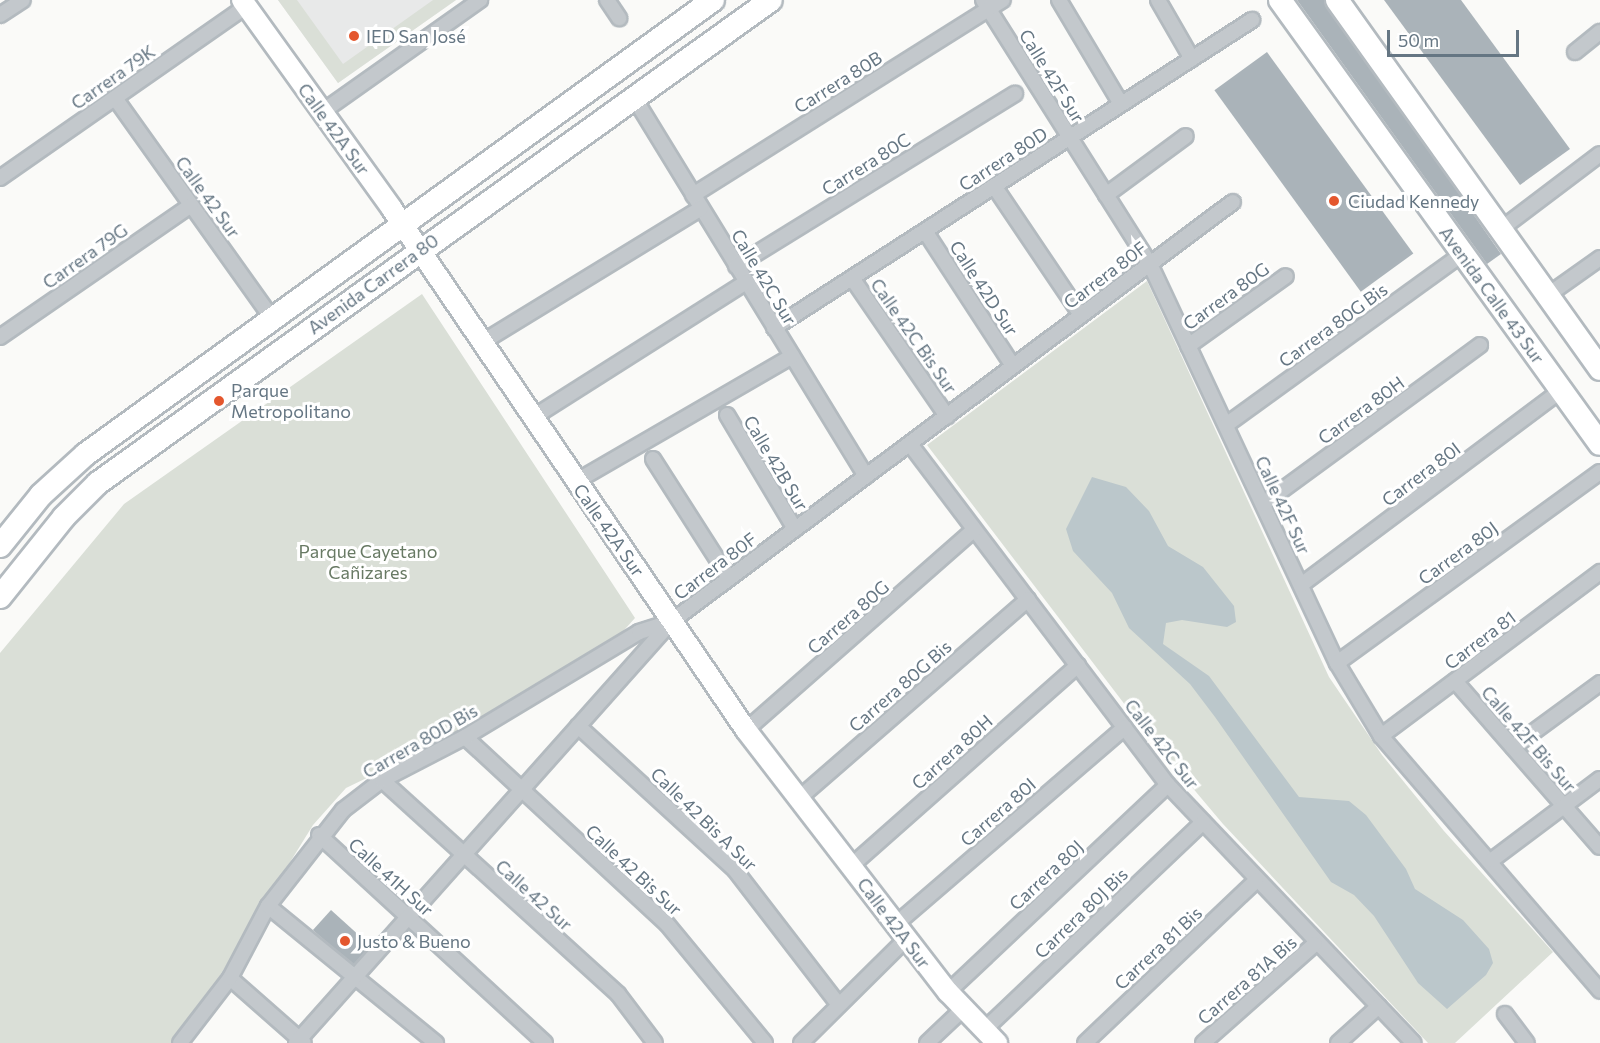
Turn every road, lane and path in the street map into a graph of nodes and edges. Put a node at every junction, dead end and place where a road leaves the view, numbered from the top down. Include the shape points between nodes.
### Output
1 (22, 0) edge
2 (480, 0) edge
3 (607, 0) edge
4 (713, 0) edge
5 (771, 0) edge
6 (1003, 0) edge
7 (1059, 0) edge
8 (1158, 0) edge
9 (1280, 0) edge
10 (1337, 0) edge
11 (244, 3) edge
12 (986, 4) edge
13 (0, 15) edge
14 (619, 18) dead end
15 (1252, 20) dead end
16 (1600, 32) edge
17 (1575, 52) dead end
18 (1192, 59) junction
19 (1015, 94) dead end
20 (633, 96) junction
21 (115, 98) junction
22 (1121, 104) junction
23 (322, 112) junction
24 (1186, 136) dead end
25 (1070, 138) junction
26 (1600, 154) edge
27 (0, 178) edge
28 (994, 186) junction
29 (693, 195) junction
30 (1106, 195) junction
31 (1233, 202) dead end
32 (191, 205) junction
33 (701, 208) junction
34 (402, 224) junction
35 (1501, 229) junction
36 (925, 231) junction
37 (419, 250) junction
38 (1462, 254) junction
39 (1600, 258) edge
40 (1150, 264) junction
41 (736, 266) junction
42 (1286, 276) dead end
43 (852, 278) junction
44 (746, 282) junction
45 (1548, 296) junction
46 (1081, 315) junction
47 (272, 318) junction
48 (774, 328) junction
49 (0, 337) edge
50 (482, 343) junction
51 (1480, 345) dead end
52 (1188, 346) junction
53 (792, 356) junction
54 (1598, 361) edge
55 (1013, 366) junction
56 (1562, 390) junction
57 (726, 415) dead end
58 (947, 416) junction
59 (532, 418) junction
60 (1226, 425) junction
61 (910, 444) junction
62 (1600, 444) edge
63 (653, 459) dead end
64 (1600, 472) edge
65 (866, 477) junction
66 (575, 482) junction
67 (1263, 504) junction
68 (795, 529) junction
69 (974, 530) junction
70 (0, 546) edge
71 (1600, 572) edge
72 (729, 578) junction
73 (1301, 585) junction
74 (0, 597) edge
75 (1028, 599) junction
76 (672, 621) junction
77 (1337, 663) junction
78 (1078, 665) junction
79 (1455, 681) junction
80 (1600, 683) edge
81 (578, 726) junction
82 (1125, 727) junction
83 (746, 730) junction
84 (465, 736) junction
85 (1381, 736) junction
86 (1513, 747) junction
87 (1600, 778) edge
88 (382, 780) junction
89 (1168, 785) junction
90 (521, 790) junction
91 (797, 800) junction
92 (1564, 806) junction
93 (1203, 822) junction
94 (319, 835) junction
95 (1600, 847) edge
96 (464, 855) junction
97 (1492, 860) junction
98 (851, 866) junction
99 (1256, 881) junction
100 (268, 906) junction
101 (408, 917) junction
102 (901, 932) junction
103 (1315, 944) junction
104 (357, 975) junction
105 (230, 978) junction
106 (1600, 991) edge
107 (948, 993) junction
108 (839, 1005) junction
109 (1379, 1006) junction
110 (963, 1009) junction
111 (1505, 1014) dead end
112 (990, 1036) edge
113 (300, 1042) edge
114 (180, 1043) edge
115 (436, 1043) edge
116 (545, 1043) edge
117 (655, 1043) edge
118 (765, 1043) edge
119 (801, 1043) edge
120 (927, 1043) edge
121 (1084, 1043) edge
122 (1203, 1043) edge
123 (1338, 1043) edge
124 (1414, 1043) edge
125 (1527, 1043) edge

1 - 13 street
2 - 23 street
3 - 14 street
4 - 34 main road, Avenida Carrera 80
5 - 20 main road, Avenida Carrera 80
6 - 12 street, Carrera 80B
7 - 22 street
8 - 18 street
9 - 38 main road, Avenida Calle 43 Sur
10 - 35 main road
11 - 21 street, Carrera 79K
11 - 23 street, Calle 42A Sur
12 - 25 street, Calle 42F Sur
12 - 29 street, Carrera 80B
15 - 18 street, Carrera 80D
16 - 17 street
18 - 22 street, Carrera 80D
19 - 41 street, Carrera 80C
20 - 29 street, Calle 42C Sur
20 - 37 main road, Avenida Carrera 80
21 - 27 street, Carrera 79K
21 - 32 street, Calle 42 Sur
22 - 25 street, Carrera 80D
23 - 34 street, Calle 42A Sur
24 - 30 street
25 - 28 street, Carrera 80D
25 - 30 street, Calle 42F Sur
26 - 35 street
28 - 36 street, Carrera 80D
28 - 46 street
29 - 33 street, Calle 42C Sur
30 - 40 street, Calle 42F Sur
31 - 40 street, Carrera 80F
32 - 47 street, Calle 42 Sur
32 - 49 street, Carrera 79G
33 - 41 street, Calle 42C Sur
33 - 50 street
34 - 37 street, Calle 42A Sur
34 - 47 main road, Avenida Carrera 80
35 - 45 main road
36 - 43 street, Carrera 80D
36 - 55 street, Calle 42D Sur
37 - 50 street, Calle 42A Sur
37 - 74 main road, Avenida Carrera 80 via 98,483 64,517
38 - 56 main road, Avenida Calle 43 Sur
38 - 60 street, Carrera 80G Bis
39 - 45 street
40 - 46 street, Carrera 80F
40 - 52 street, Calle 42F Sur
41 - 44 street, Calle 42C Sur
42 - 52 street, Carrera 80G
43 - 48 street, Carrera 80D
43 - 58 street, Calle 42C Bis Sur
44 - 48 street, Calle 42C Sur
44 - 59 street
45 - 54 main road
46 - 55 street, Carrera 80F
47 - 70 main road, Avenida Carrera 80 via 86,454 41,495
48 - 53 street, Calle 42C Sur
50 - 59 street, Calle 42A Sur
51 - 67 street, Carrera 80H
52 - 60 street, Calle 42F Sur
53 - 65 street, Calle 42C Sur
53 - 66 street
55 - 58 street, Carrera 80F
56 - 62 main road, Avenida Calle 43 Sur
56 - 73 street, Carrera 80I
57 - 68 street, Calle 42B Sur
58 - 61 street, Carrera 80F
59 - 66 street, Calle 42A Sur
60 - 67 street, Calle 42F Sur
61 - 65 street, Carrera 80F
61 - 69 street, Calle 42C Sur
63 - 72 street
64 - 77 street, Carrera 80J
65 - 68 street, Carrera 80F
66 - 76 street, Calle 42A Sur
67 - 73 street, Calle 42F Sur
68 - 72 street, Carrera 80F
69 - 75 street, Calle 42C Sur
69 - 83 street, Carrera 80G
71 - 79 street, Carrera 81
72 - 76 street, Carrera 80F
73 - 77 street, Calle 42F Sur
75 - 78 street, Calle 42C Sur
75 - 91 street, Carrera 80G Bis
76 - 81 street, Carrera 80F
76 - 83 street, Calle 42A Sur
76 - 84 street, Carrera 80D Bis via 639,632
77 - 85 street, Calle 42F Sur
78 - 82 street, Calle 42C Sur
78 - 98 street, Carrera 80H
79 - 85 street, Carrera 81
79 - 86 street, Calle 42F Bis Sur
80 - 86 street
81 - 90 street, Carrera 80F
81 - 108 street, Calle 42 Bis A Sur via 735,870
82 - 89 street, Calle 42C Sur
82 - 102 street, Carrera 80I
83 - 91 street, Calle 42A Sur
84 - 88 street, Carrera 80D Bis
84 - 90 street, Calle 42 Bis Sur
85 - 97 street, Calle 42F Sur
86 - 92 street, Calle 42F Bis Sur
87 - 92 street
88 - 94 street, Carrera 80D Bis
88 - 96 street, Calle 42 Sur
89 - 93 street, Calle 42C Sur
89 - 107 street, Carrera 80J
90 - 96 street, Carrera 80F
90 - 118 street, Calle 42 Bis Sur via 667,924
91 - 98 street, Calle 42A Sur
92 - 95 street, Calle 42F Bis Sur
92 - 97 street
93 - 99 street, Calle 42C Sur
93 - 112 street, Carrera 80J Bis
94 - 100 street, Carrera 80D Bis
94 - 101 street, Calle 41H Sur
96 - 101 street, Carrera 80F
96 - 117 street, Calle 42 Sur via 618,994
97 - 106 street, Calle 42F Sur
98 - 102 street, Calle 42A Sur
99 - 103 street, Calle 42C Sur
99 - 121 street, Carrera 81 Bis
100 - 104 street
100 - 105 street, Carrera 80D Bis
101 - 104 street, Carrera 80F
101 - 116 street, Calle 41H Sur
102 - 107 street, Calle 42A Sur
102 - 108 street, Carrera 80I
103 - 109 street, Calle 42C Sur
103 - 122 street, Carrera 81A Bis
104 - 113 street, Carrera 80F
104 - 115 street
105 - 113 street
105 - 114 street, Carrera 80D Bis
107 - 110 street, Calle 42A Sur
108 - 119 street, Carrera 80I
109 - 123 street
109 - 124 street, Calle 42C Sur
110 - 112 street, Calle 42A Sur
110 - 120 street
111 - 125 street

